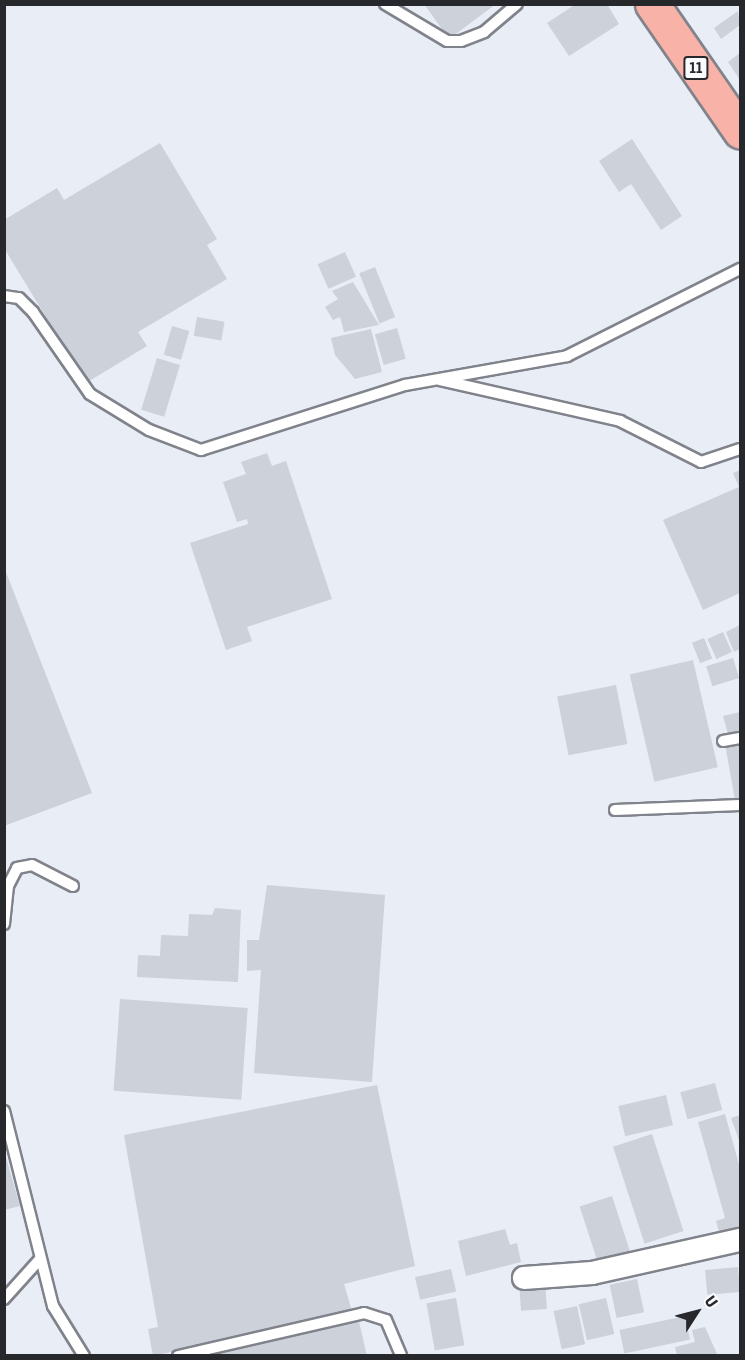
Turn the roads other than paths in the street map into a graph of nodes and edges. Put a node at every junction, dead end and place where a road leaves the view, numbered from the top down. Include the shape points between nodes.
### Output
1 (385, 4) edge
2 (517, 4) edge
3 (652, 4) edge
4 (741, 131) edge
5 (741, 269) edge
6 (4, 296) edge
7 (434, 379) junction
8 (741, 449) edge
9 (741, 738) edge
10 (723, 741) dead end
11 (741, 805) edge
12 (615, 810) dead end
13 (73, 886) dead end
14 (4, 924) edge
15 (4, 1111) edge
16 (741, 1240) edge
17 (40, 1259) junction
18 (524, 1278) dead end
19 (4, 1299) edge
20 (84, 1356) edge
21 (178, 1356) edge
22 (401, 1356) edge

1 - 2 lane via 447,41 461,41 484,32
3 - 4 highway, 11
5 - 7 lane via 601,343 567,356
6 - 7 lane via 19,298 33,312 90,394 187,448 222,446
7 - 8 lane via 620,421 701,462
9 - 10 lane
11 - 12 lane
13 - 14 lane via 32,865 17,868 8,885
15 - 17 lane
16 - 18 street via 592,1273
17 - 19 lane
17 - 20 lane via 53,1306
21 - 22 lane via 364,1313 386,1320

